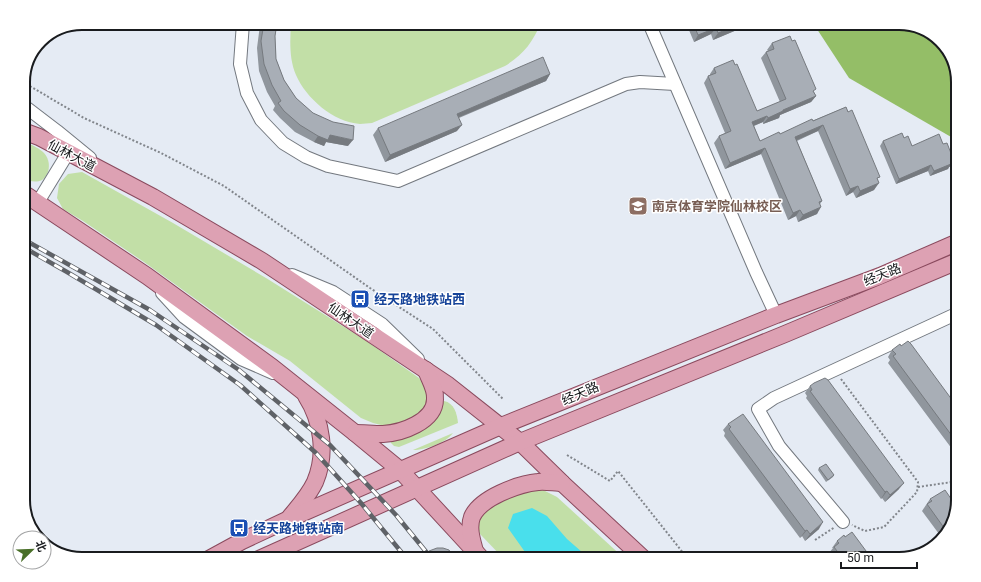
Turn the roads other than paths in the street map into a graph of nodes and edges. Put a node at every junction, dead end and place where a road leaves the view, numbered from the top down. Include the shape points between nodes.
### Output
1 (242, 30) edge
2 (652, 30) edge
3 (675, 84) junction
4 (30, 110) edge
5 (30, 134) edge
6 (68, 153) junction
7 (109, 175) junction
8 (30, 197) edge
9 (38, 202) junction
10 (951, 245) edge
11 (262, 261) junction
12 (951, 264) edge
13 (776, 315) junction
14 (951, 316) edge
15 (426, 370) junction
16 (448, 385) junction
17 (302, 392) junction
18 (501, 426) junction
19 (355, 433) junction
20 (520, 442) junction
21 (400, 470) junction
22 (562, 484) junction
23 (418, 488) junction
24 (289, 519) junction
25 (843, 522) road end
26 (222, 552) edge
27 (275, 552) edge
28 (475, 552) edge
29 (477, 552) edge
30 (636, 552) edge

1 - 3 street via 240,64 247,93 261,120 283,143 328,166 398,181 626,84
2 - 3 street
3 - 13 street
4 - 7 street
5 - 6 main road, 仙林大道
6 - 7 main road, 仙林大道
6 - 9 street
7 - 11 main road, 仙林大道 via 153,197
8 - 9 main road
9 - 17 main road via 147,276
10 - 13 main road, 经天路 via 880,276
11 - 15 main road, 仙林大道
11 - 16 street via 333,292 382,324
12 - 20 main road, 经天路
13 - 18 main road, 经天路
14 - 25 street via 774,398 758,409 779,446
15 - 16 main road, 仙林大道
15 - 19 main road via 436,399 432,411 425,419 417,424 383,434
16 - 18 main road, 仙林大道
17 - 19 main road
17 - 24 main road via 316,417 322,449 315,481
18 - 20 main road, 仙林大道
18 - 21 main road, 经天路
19 - 21 main road
20 - 22 main road, 仙林大道
20 - 23 main road, 经天路
21 - 23 main road
21 - 24 main road, 经天路
22 - 29 main road via 539,481 489,498 479,506 472,518 470,534
22 - 30 main road, 仙林大道
23 - 27 main road, 经天路
23 - 28 main road
24 - 26 main road, 经天路

